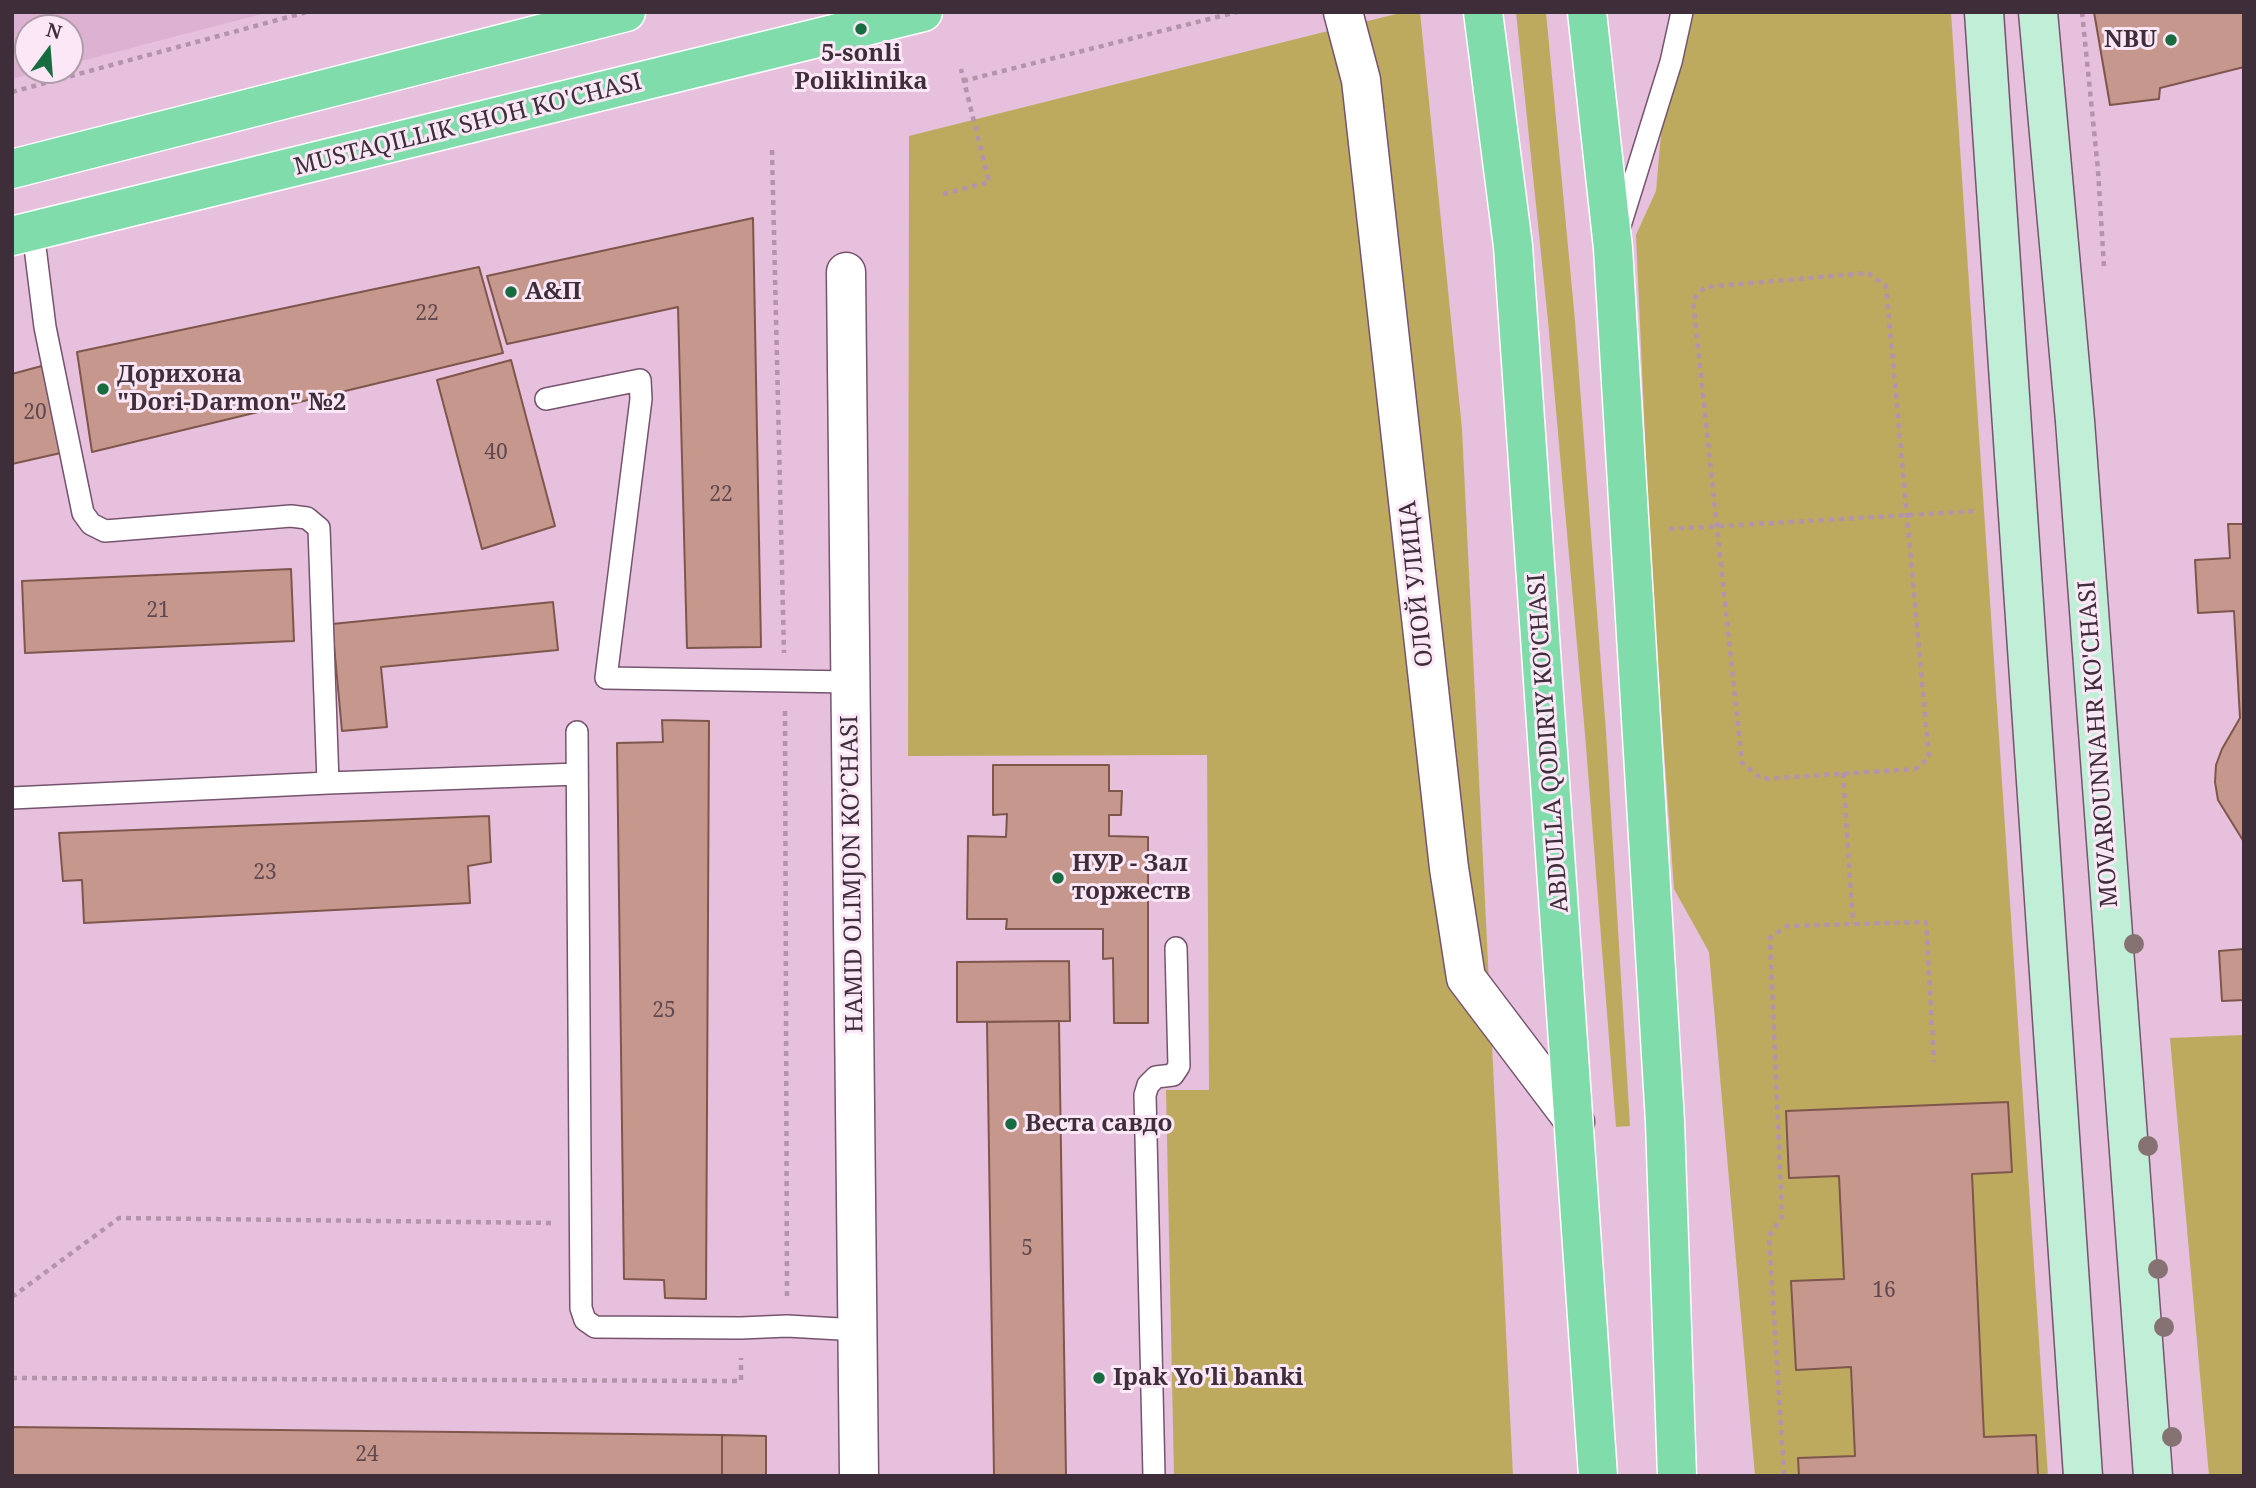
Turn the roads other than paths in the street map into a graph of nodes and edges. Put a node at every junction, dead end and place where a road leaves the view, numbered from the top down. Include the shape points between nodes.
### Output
1 (626, 12) edge
2 (923, 12) edge
3 (1343, 12) edge
4 (1483, 12) edge
5 (1587, 12) edge
6 (1682, 12) edge
7 (1984, 12) edge
8 (2038, 12) edge
9 (12, 169) edge
10 (23, 233) edge
11 (1613, 248) junction
12 (846, 272) dead end
13 (546, 399) dead end
14 (851, 682) junction
15 (577, 732) dead end
16 (577, 774) junction
17 (328, 783) junction
18 (12, 798) edge
19 (1177, 948) dead end
20 (1575, 1122) junction
21 (858, 1330) junction
22 (859, 1476) edge
23 (1154, 1476) edge
24 (1598, 1476) edge
25 (1677, 1476) edge
26 (2083, 1476) edge
27 (2153, 1476) edge

1 - 9 main road
2 - 10 main road, MUSTAQILLIK SHOH KO'CHASI
3 - 20 street, ОЛОЙ УЛИЦА via 1360,80 1449,868 1466,978
4 - 20 main road, ABDULLA QODIRIY KO'CHASI via 1513,246
5 - 11 main road
6 - 11 lane
7 - 26 street
8 - 27 street, MOVAROUNNAHR KO'CHASI via 2075,421
10 - 17 lane via 83,513 91,524 105,531 291,516 307,518 319,528
11 - 25 main road via 1665,1122
12 - 14 street, HAMID OLIMJON KO’CHASI
13 - 14 lane via 639,380 641,399 606,678
14 - 21 street, HAMID OLIMJON KO’CHASI
15 - 16 lane
16 - 17 lane
16 - 21 lane via 581,1308 585,1320 595,1327
17 - 18 lane
19 - 23 lane via 1179,1066 1173,1075 1156,1077 1145,1095
20 - 24 main road, ABDULLA QODIRIY KO'CHASI
21 - 22 street, HAMID OLIMJON KO’CHASI

